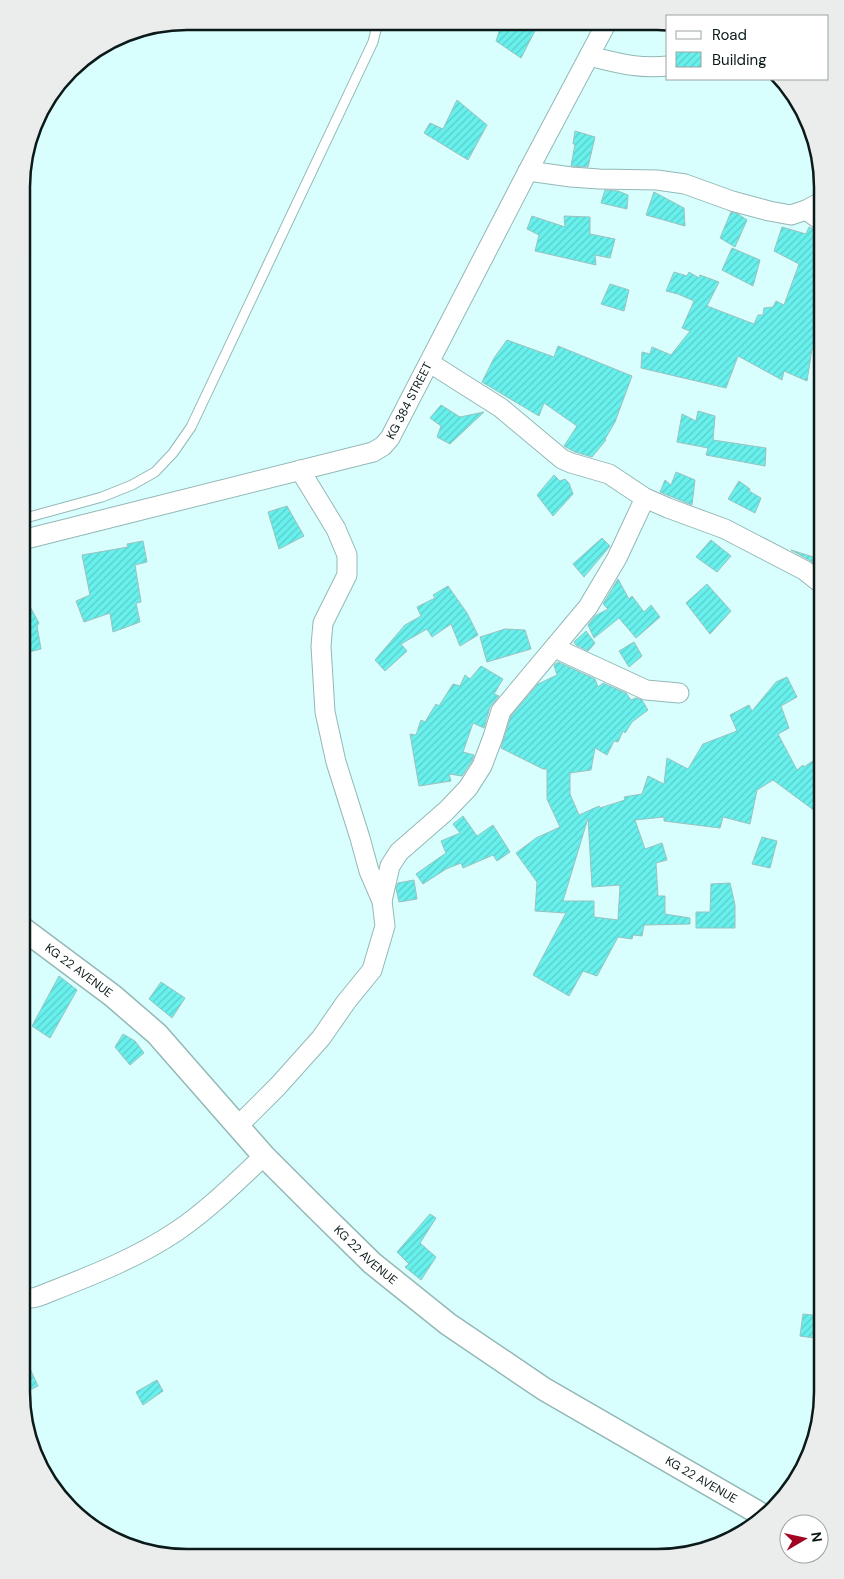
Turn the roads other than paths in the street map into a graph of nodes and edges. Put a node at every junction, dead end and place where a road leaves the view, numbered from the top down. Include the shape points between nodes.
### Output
1 (376, 30) edge
2 (603, 30) edge
3 (589, 56) junction
4 (666, 66) edge
5 (528, 170) junction
6 (814, 206) edge
7 (806, 210) junction
8 (814, 216) edge
9 (430, 363) junction
10 (300, 470) junction
11 (645, 498) junction
12 (30, 518) edge
13 (30, 538) edge
14 (814, 578) edge
15 (554, 648) junction
16 (679, 693) dead end
17 (382, 901) junction
18 (30, 934) edge
19 (238, 1126) junction
20 (264, 1156) junction
21 (30, 1298) edge
22 (758, 1512) edge

1 - 12 lane via 196,418 173,453 155,472 124,488
2 - 3 street, KG 384 STREET
3 - 4 street via 634,67
3 - 5 street, KG 384 STREET
5 - 7 street via 599,179 685,184 769,212 791,215
5 - 9 street, KG 384 STREET
6 - 7 street
7 - 8 street
9 - 10 street, KG 384 STREET via 383,446 373,452
9 - 11 street via 501,408 562,459 609,474
10 - 13 street, KG 384 STREET
10 - 17 street via 336,529 347,554 347,575 323,622 321,646 325,712 336,762 369,871
11 - 14 street via 725,529
11 - 15 street via 617,558 588,607
15 - 16 street via 646,690
15 - 17 street via 501,711 482,766 468,788 399,852 390,866
17 - 19 street via 385,926 372,970 321,1038
18 - 19 street, KG 22 AVENUE via 113,996 157,1034
19 - 20 street, KG 22 AVENUE
20 - 21 street via 218,1199 177,1231 129,1259
20 - 22 street, KG 22 AVENUE via 372,1263 448,1324 544,1389

